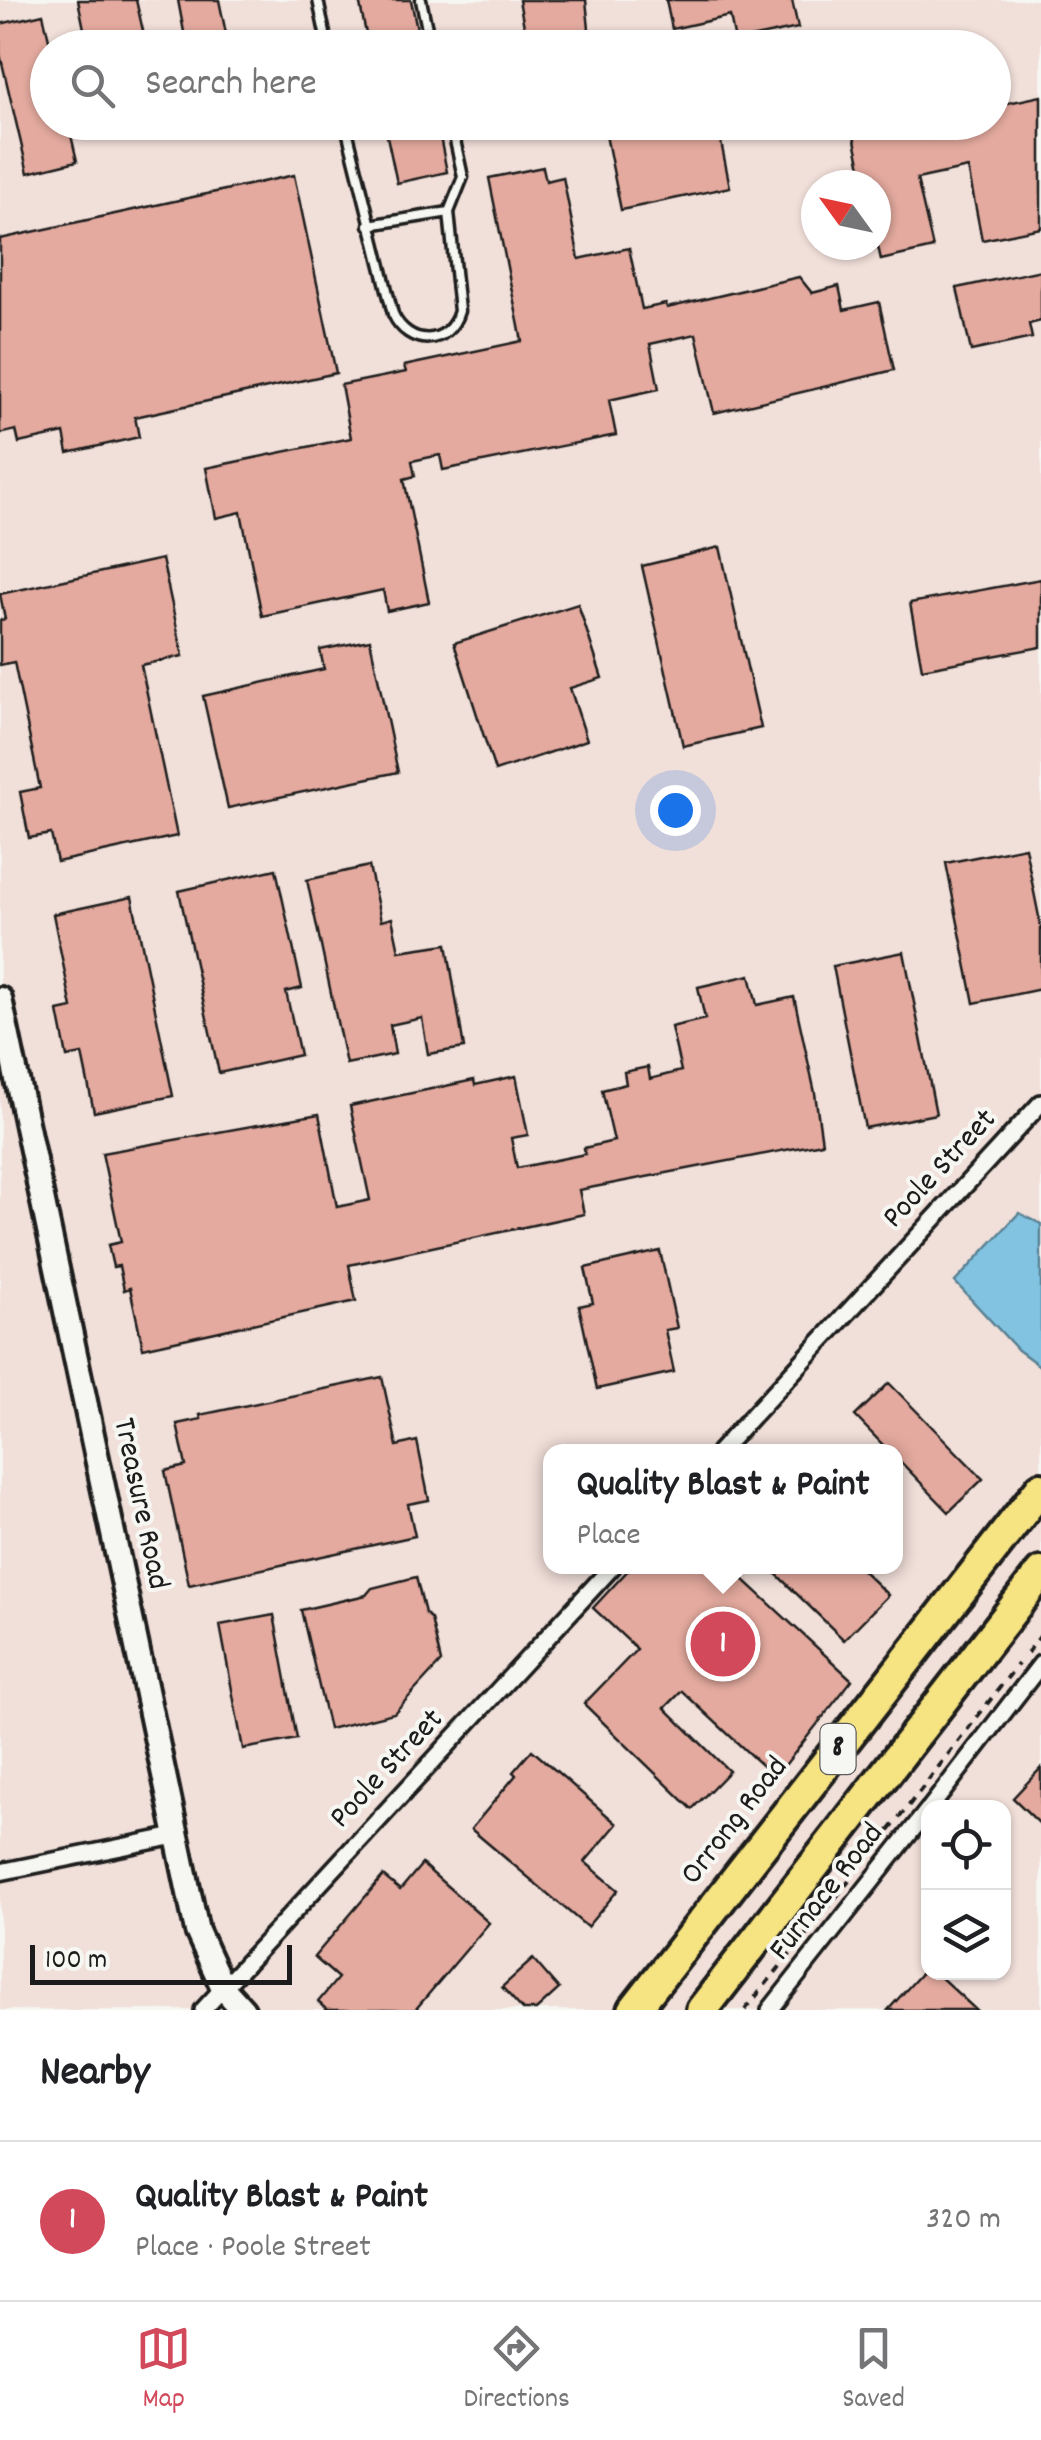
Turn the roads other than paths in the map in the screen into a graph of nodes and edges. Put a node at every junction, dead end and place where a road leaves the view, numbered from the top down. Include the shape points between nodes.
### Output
1 (318, 0) edge
2 (420, 0) edge
3 (324, 30) edge
4 (428, 30) edge
5 (349, 140) edge
6 (456, 140) edge
7 (449, 212) junction
8 (370, 225) junction
9 (0, 999) edge
10 (1041, 1103) edge
11 (726, 1444) edge
12 (1041, 1488) edge
13 (1041, 1573) edge
14 (606, 1574) edge
15 (1041, 1664) edge
16 (936, 1800) edge
17 (921, 1819) edge
18 (175, 1836) junction
19 (0, 1872) edge
20 (223, 1988) junction
21 (203, 2010) edge
22 (243, 2010) edge
23 (634, 2010) edge
24 (702, 2010) edge
25 (770, 2010) edge

1 - 3 lane
2 - 4 lane
5 - 8 lane
6 - 7 lane via 463,177
7 - 8 lane
7 - 8 lane via 459,312 446,334 428,338 398,324
9 - 18 street, Treasure Road
10 - 11 street, Poole Street
12 - 23 highway, Orrong Road / 8
13 - 24 highway, 8
14 - 20 street, Poole Street
15 - 16 street, Furnace Road
17 - 25 street, Furnace Road
18 - 19 street
18 - 20 street, Treasure Road via 198,1930
20 - 21 street, Poole Street
20 - 22 street, Treasure Road

